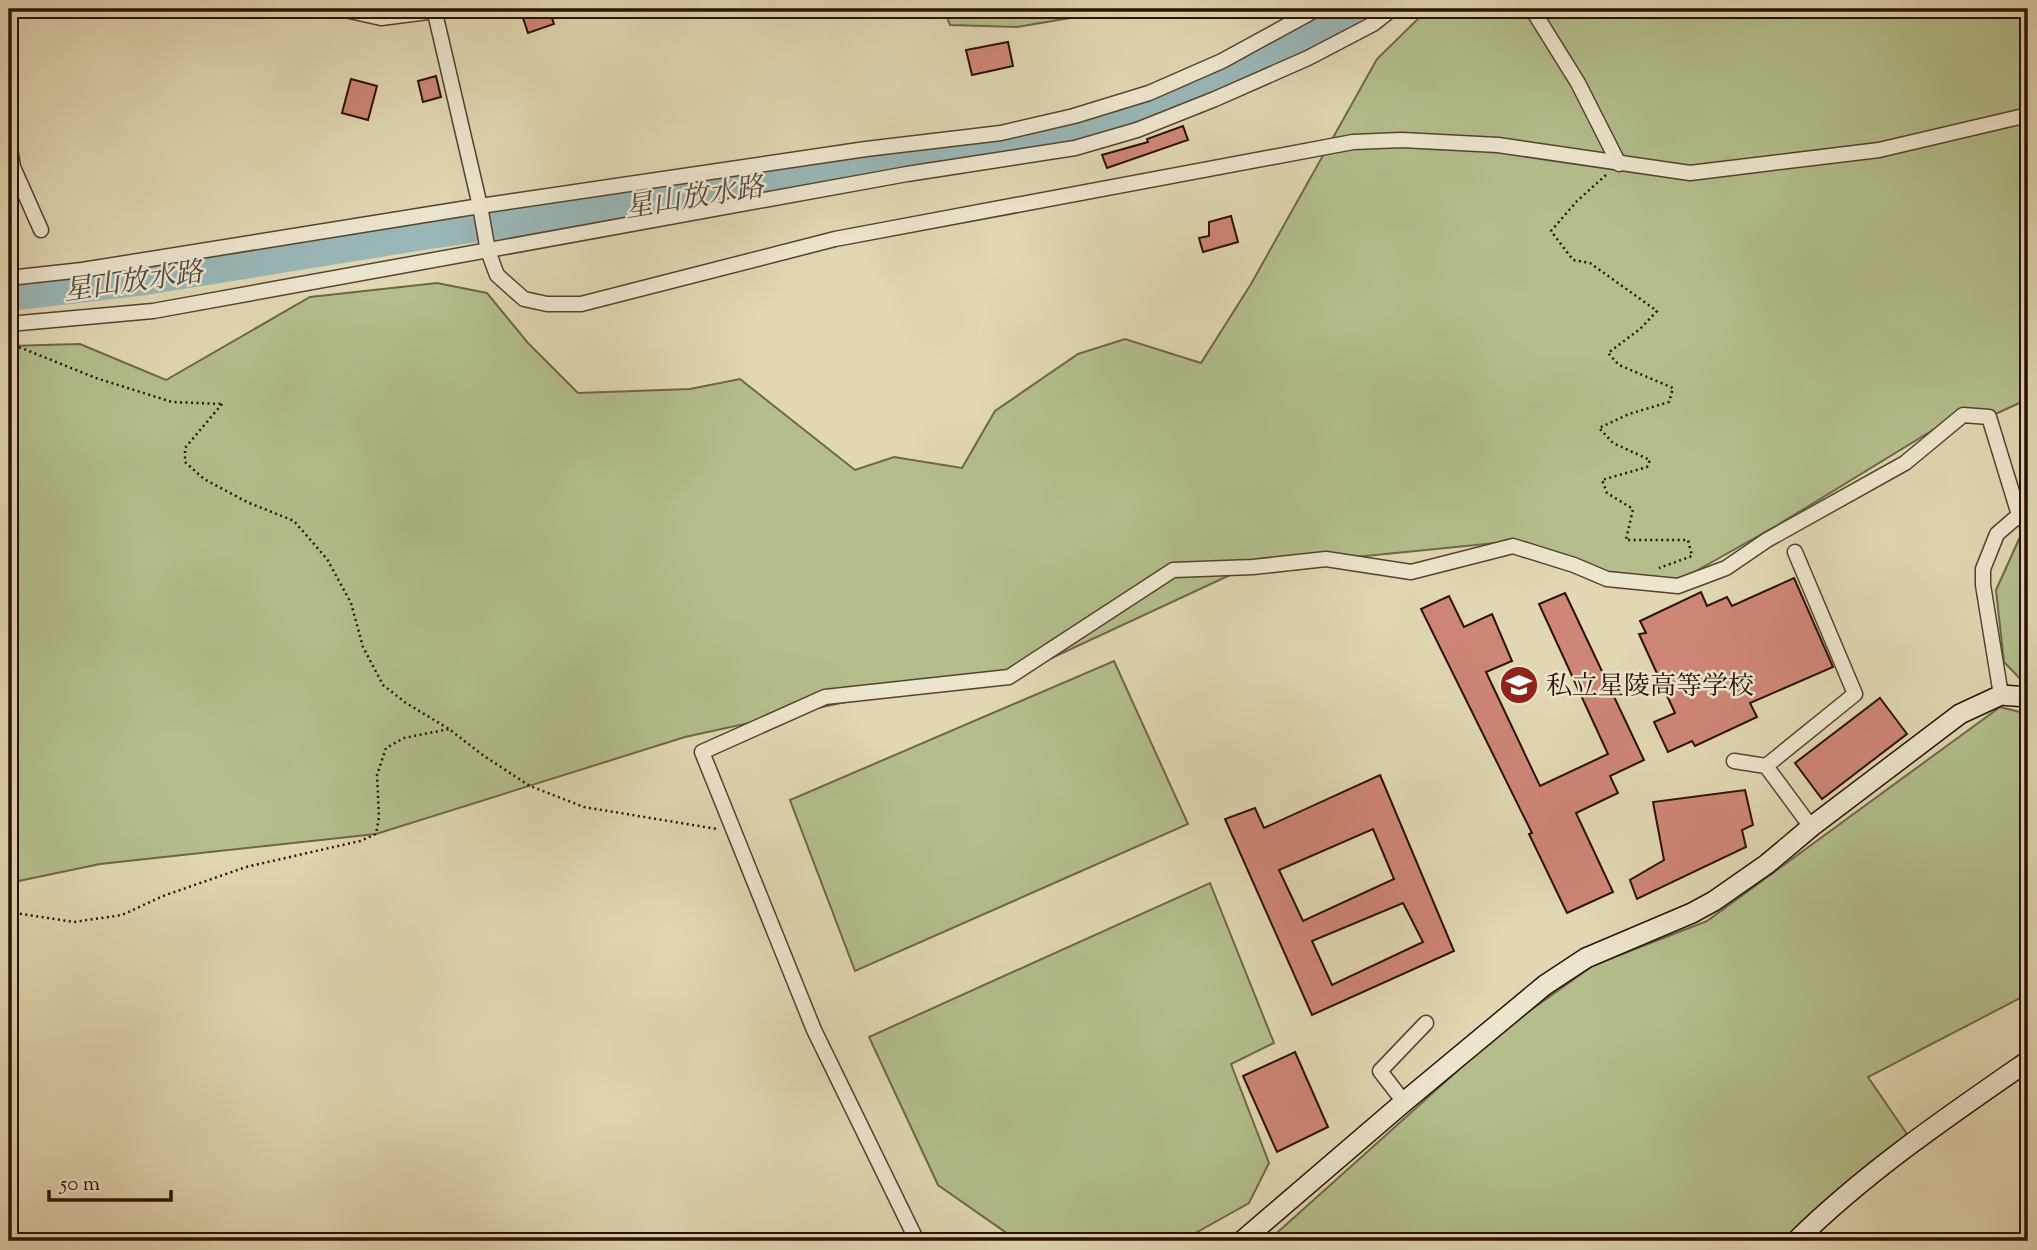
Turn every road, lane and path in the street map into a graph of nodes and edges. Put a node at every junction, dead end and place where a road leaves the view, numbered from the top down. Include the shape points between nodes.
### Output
1 (341, 9) edge
2 (451, 9) edge
3 (1317, 9) edge
4 (1392, 9) edge
5 (1532, 9) edge
6 (435, 13) junction
7 (9, 86) edge
8 (2028, 115) edge
9 (9, 125) edge
10 (9, 143) edge
11 (1619, 164) junction
12 (480, 206) junction
13 (41, 230) dead end
14 (488, 251) junction
15 (9, 278) edge
16 (9, 324) edge
17 (9, 343) edge
18 (2024, 520) edge
19 (1795, 552) dead end
20 (1658, 569) dead end
21 (2001, 695) junction
22 (2028, 697) edge
23 (449, 729) junction
24 (1734, 761) dead end
25 (1766, 766) junction
26 (1811, 827) junction
27 (726, 830) dead end
28 (9, 912) edge
29 (1426, 1023) dead end
30 (2028, 1061) edge
31 (1404, 1101) junction
32 (917, 1241) edge
33 (1242, 1241) edge
34 (1796, 1241) edge

1 - 6 street via 381,18
2 - 6 street
3 - 12 street via 1222,61 1149,93 1074,116 1013,130
4 - 14 street via 1308,58 1215,99 1075,148
5 - 11 street via 1578,83
6 - 12 street
7 - 9 street
8 - 11 street via 1879,150 1703,172
10 - 13 street via 13,167
11 - 14 street via 1498,145 1353,142 835,239 581,304 524,299 497,275
11 - 20 path via 1550,231 1573,260 1590,263 1657,311 1608,353 1619,365 1673,388 1669,402 1599,429 1613,443 1650,460 1647,467 1602,480 1607,493 1633,509 1626,540 1688,540 1692,556
12 - 14 street
12 - 15 street
14 - 16 street via 153,312
17 - 23 path via 172,402 222,404 185,448 185,462 204,479 294,521 327,559 351,603 363,647 383,685
18 - 21 street via 1997,534 1983,569
18 - 32 street via 1989,417 1963,415 1905,463 1726,568 1678,586 1607,579 1513,546 1411,572 1325,559 1172,570 1009,677 825,696 702,752 814,1030
19 - 25 street via 1855,694
21 - 22 street
21 - 26 street via 1961,714
23 - 27 path via 530,786 584,807
23 - 28 path via 404,738 386,748 377,775 376,834 360,841 246,867 122,915 74,922
24 - 25 street
25 - 26 street
26 - 31 street via 1714,901 1605,948 1555,978
29 - 31 street via 1380,1071
30 - 34 street via 1920,1136
31 - 33 street

